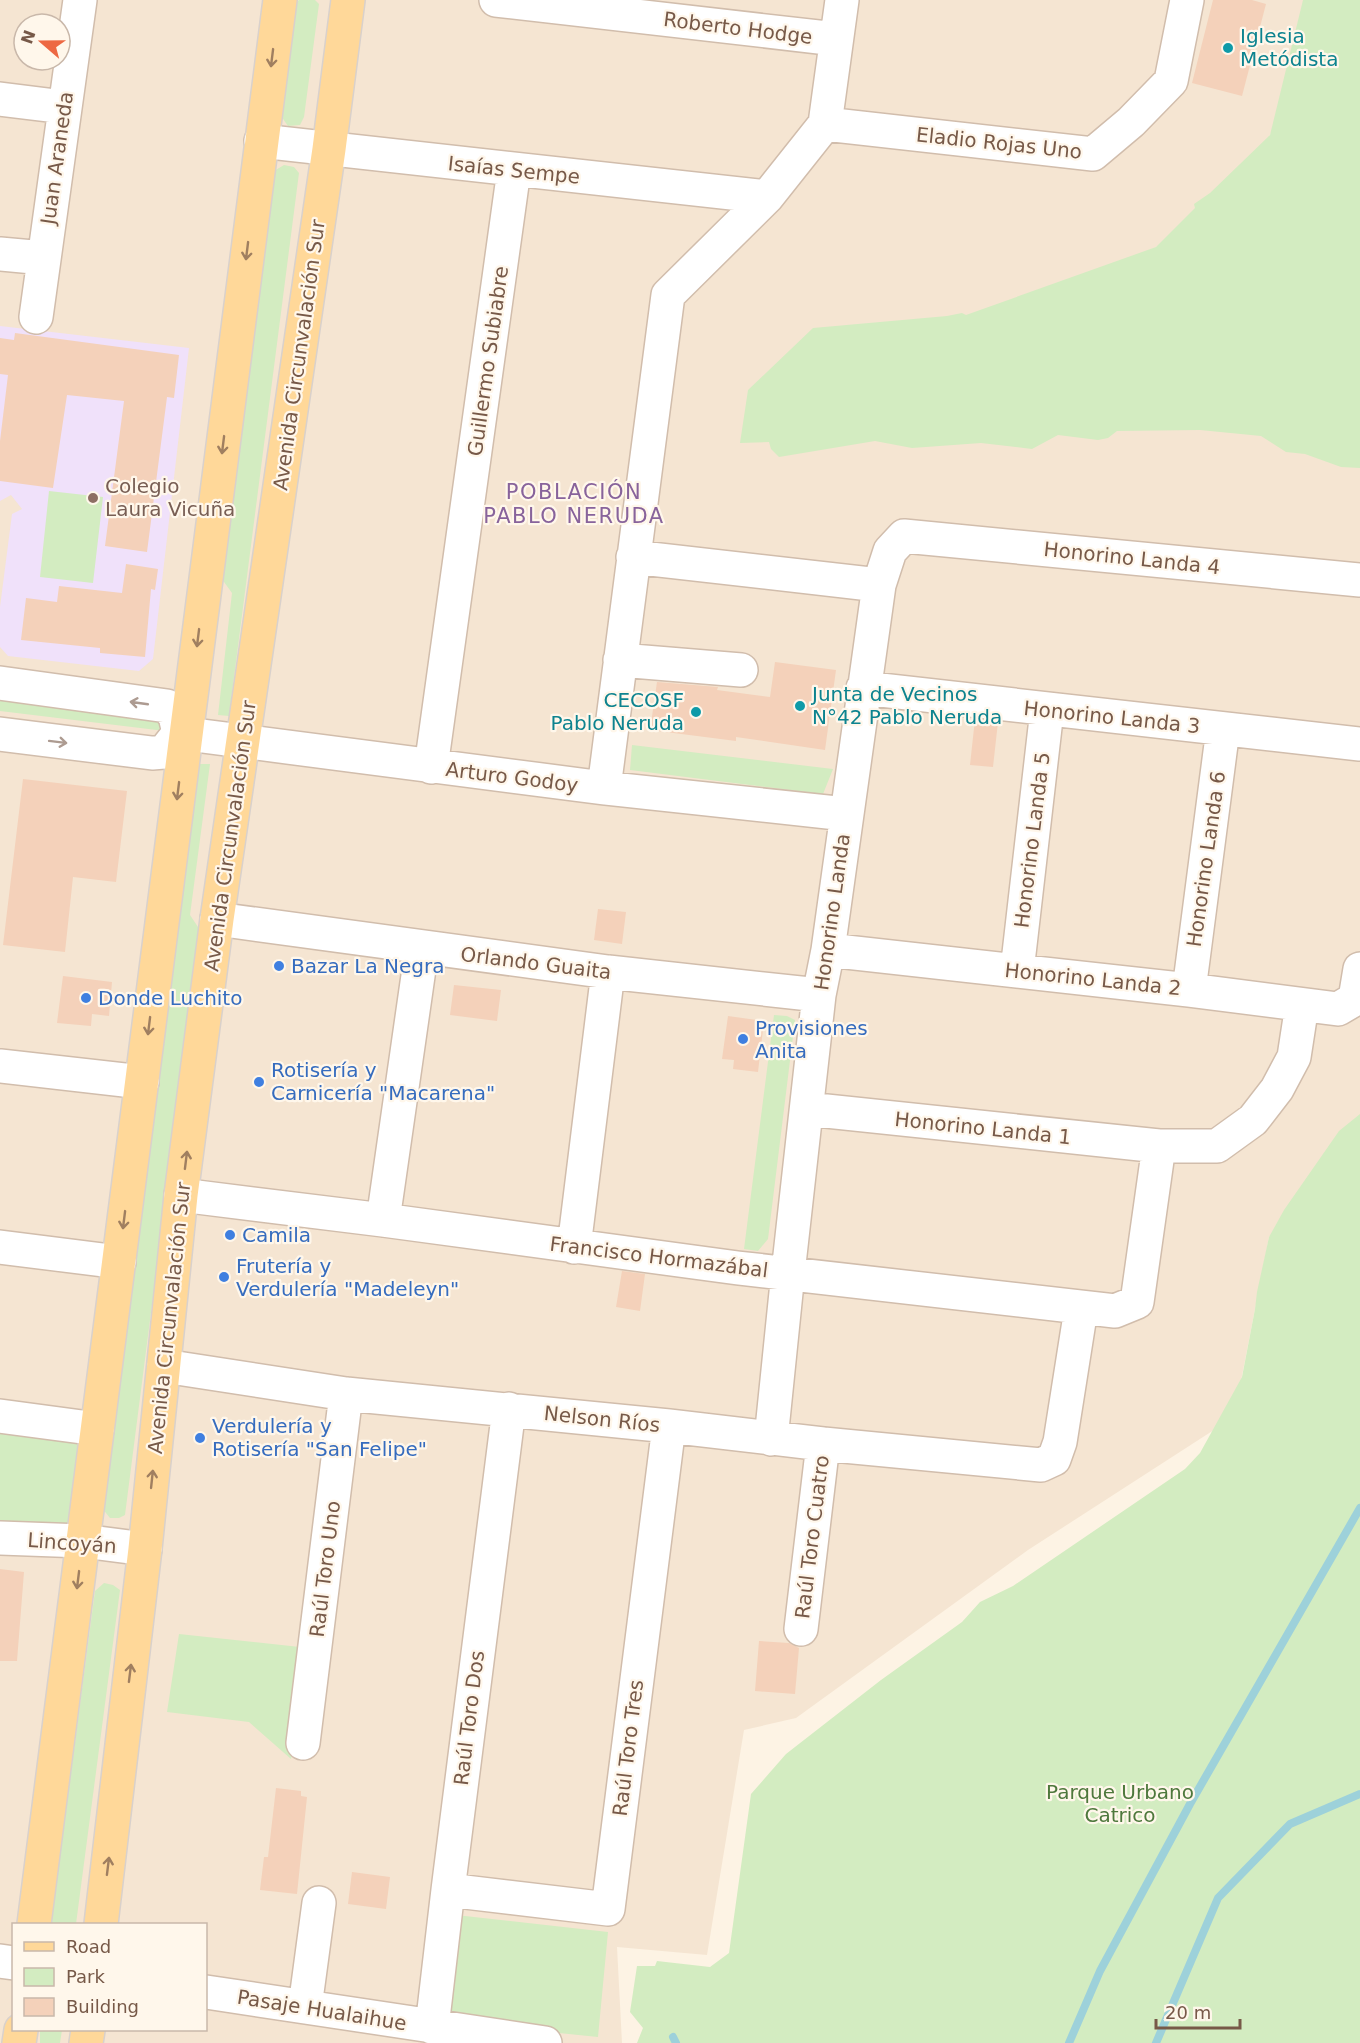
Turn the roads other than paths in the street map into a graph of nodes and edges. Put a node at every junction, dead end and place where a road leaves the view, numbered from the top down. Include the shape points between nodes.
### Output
1 (80, 0) edge
2 (279, 0) edge
3 (348, 0) edge
4 (496, 0) edge
5 (842, 0) edge
6 (1188, 0) edge
7 (836, 39) junction
8 (0, 99) edge
9 (64, 106) junction
10 (825, 124) junction
11 (261, 141) junction
12 (329, 149) junction
13 (514, 170) junction
14 (767, 197) junction
15 (0, 254) edge
16 (44, 258) junction
17 (36, 317) dead end
18 (904, 536) joint
19 (633, 557) junction
20 (1360, 580) edge
21 (879, 585) junction
22 (620, 660) junction
23 (741, 670) dead end
24 (0, 683) edge
25 (863, 688) junction
26 (1047, 710) junction
27 (1224, 729) junction
28 (183, 733) junction
29 (0, 734) edge
30 (244, 741) junction
31 (1360, 744) edge
32 (431, 767) junction
33 (604, 788) junction
34 (846, 814) junction
35 (217, 919) junction
36 (422, 948) junction
37 (828, 950) junction
38 (1017, 970) junction
39 (608, 972) junction
40 (1358, 984) edge
41 (1189, 990) junction
42 (819, 995) junction
43 (1302, 1005) junction
44 (0, 1066) edge
45 (142, 1082) junction
46 (807, 1109) junction
47 (1159, 1146) junction
48 (181, 1195) junction
49 (383, 1220) junction
50 (0, 1247) edge
51 (574, 1247) junction
52 (119, 1262) junction
53 (788, 1273) junction
54 (1081, 1309) junction
55 (164, 1366) junction
56 (346, 1394) junction
57 (508, 1409) junction
58 (0, 1416) edge
59 (669, 1426) junction
60 (97, 1429) junction
61 (771, 1439) junction
62 (823, 1444) junction
63 (0, 1538) edge
64 (83, 1541) junction
65 (145, 1549) junction
66 (801, 1629) dead end
67 (303, 1743) dead end
68 (448, 1890) junction
69 (319, 1903) dead end
70 (34, 1923) edge
71 (101, 1923) edge
72 (207, 1992) edge
73 (305, 2007) junction
74 (432, 2027) junction
75 (545, 2043) edge

1 - 9 street, Juan Araneda
2 -> 11 main road
3 - 12 main road, Avenida Circunvalación Sur
4 - 7 street, Roberto Hodge
5 - 7 street
6 - 10 street, Eladio Rojas Uno via 1171,81 1094,154
7 - 10 street
8 - 9 street
9 - 16 street, Juan Araneda
10 - 14 street
11 - 12 street, Isaías Sempe
11 -> 28 main road
12 - 13 street, Isaías Sempe
12 - 30 main road, Avenida Circunvalación Sur
13 - 14 street, Isaías Sempe
13 - 32 street, Guillermo Subiabre
14 - 19 street via 668,296
15 - 16 street
16 - 17 street, Juan Araneda
18 - 20 street, Honorino Landa 4
18 - 21 street, Honorino Landa via 890,551
19 - 21 street
19 - 22 street
21 - 25 street, Honorino Landa
22 - 23 street
22 - 33 street
28 -> 24 street via 167,706
25 - 26 street, Honorino Landa 3
25 - 34 street, Honorino Landa
26 - 27 street, Honorino Landa 3
26 - 38 street, Honorino Landa 5
27 - 31 street, Honorino Landa 3
27 - 41 street, Honorino Landa 6
29 -> 28 street via 152,753 164,752
28 - 30 street, Arturo Godoy
28 -> 45 main road
30 - 32 street, Arturo Godoy
30 - 35 main road, Avenida Circunvalación Sur
32 - 33 street, Arturo Godoy
33 - 34 street, Arturo Godoy
34 - 37 street, Honorino Landa
35 - 36 street, Orlando Guaita
48 -> 35 main road, Avenida Circunvalación Sur
36 - 39 street, Orlando Guaita
36 - 49 street
37 - 38 street, Honorino Landa 2
37 - 42 street, Honorino Landa
38 - 41 street, Honorino Landa 2
39 - 42 street, Orlando Guaita
39 - 51 street
40 - 43 street, Honorino Landa 2 via 1338,1009
41 - 43 street, Honorino Landa 2
42 - 46 street, Honorino Landa
43 - 47 street, Honorino Landa 1 via 1294,1057 1277,1089 1253,1120 1217,1146
44 - 45 street
45 -> 52 main road
46 - 47 street, Honorino Landa 1
46 - 53 street, Honorino Landa
47 - 54 street, Francisco Hormazábal via 1137,1302 1115,1311
48 - 49 street, Francisco Hormazábal
48 - 55 main road, Avenida Circunvalación Sur
49 - 51 street, Francisco Hormazábal
50 - 52 street
51 - 53 street, Francisco Hormazábal
52 - 60 main road
53 - 54 street, Francisco Hormazábal
53 - 61 street, Honorino Landa
54 - 62 street, Nelson Ríos via 1054,1459 1041,1465
55 - 56 street, Nelson Ríos
65 -> 55 main road, Avenida Circunvalación Sur
56 - 57 street, Nelson Ríos
56 - 67 street, Raúl Toro Uno
57 - 59 street, Nelson Ríos
57 - 68 street, Raúl Toro Dos
58 - 60 street
59 - 61 street, Nelson Ríos
59 - 68 street, Raúl Toro Tres via 608,1910
60 - 64 main road
61 - 62 street, Nelson Ríos
62 - 66 street, Raúl Toro Cuatro
63 - 64 street, Lincoyán
64 - 65 street, Lincoyán
64 -> 70 main road
71 -> 65 main road, Avenida Circunvalación Sur
68 - 74 street, Raúl Toro Dos
69 - 73 street
72 - 73 street, Pasaje Hualaihue
73 - 74 street, Pasaje Hualaihue
74 - 75 street, Pasaje Hualaihue

